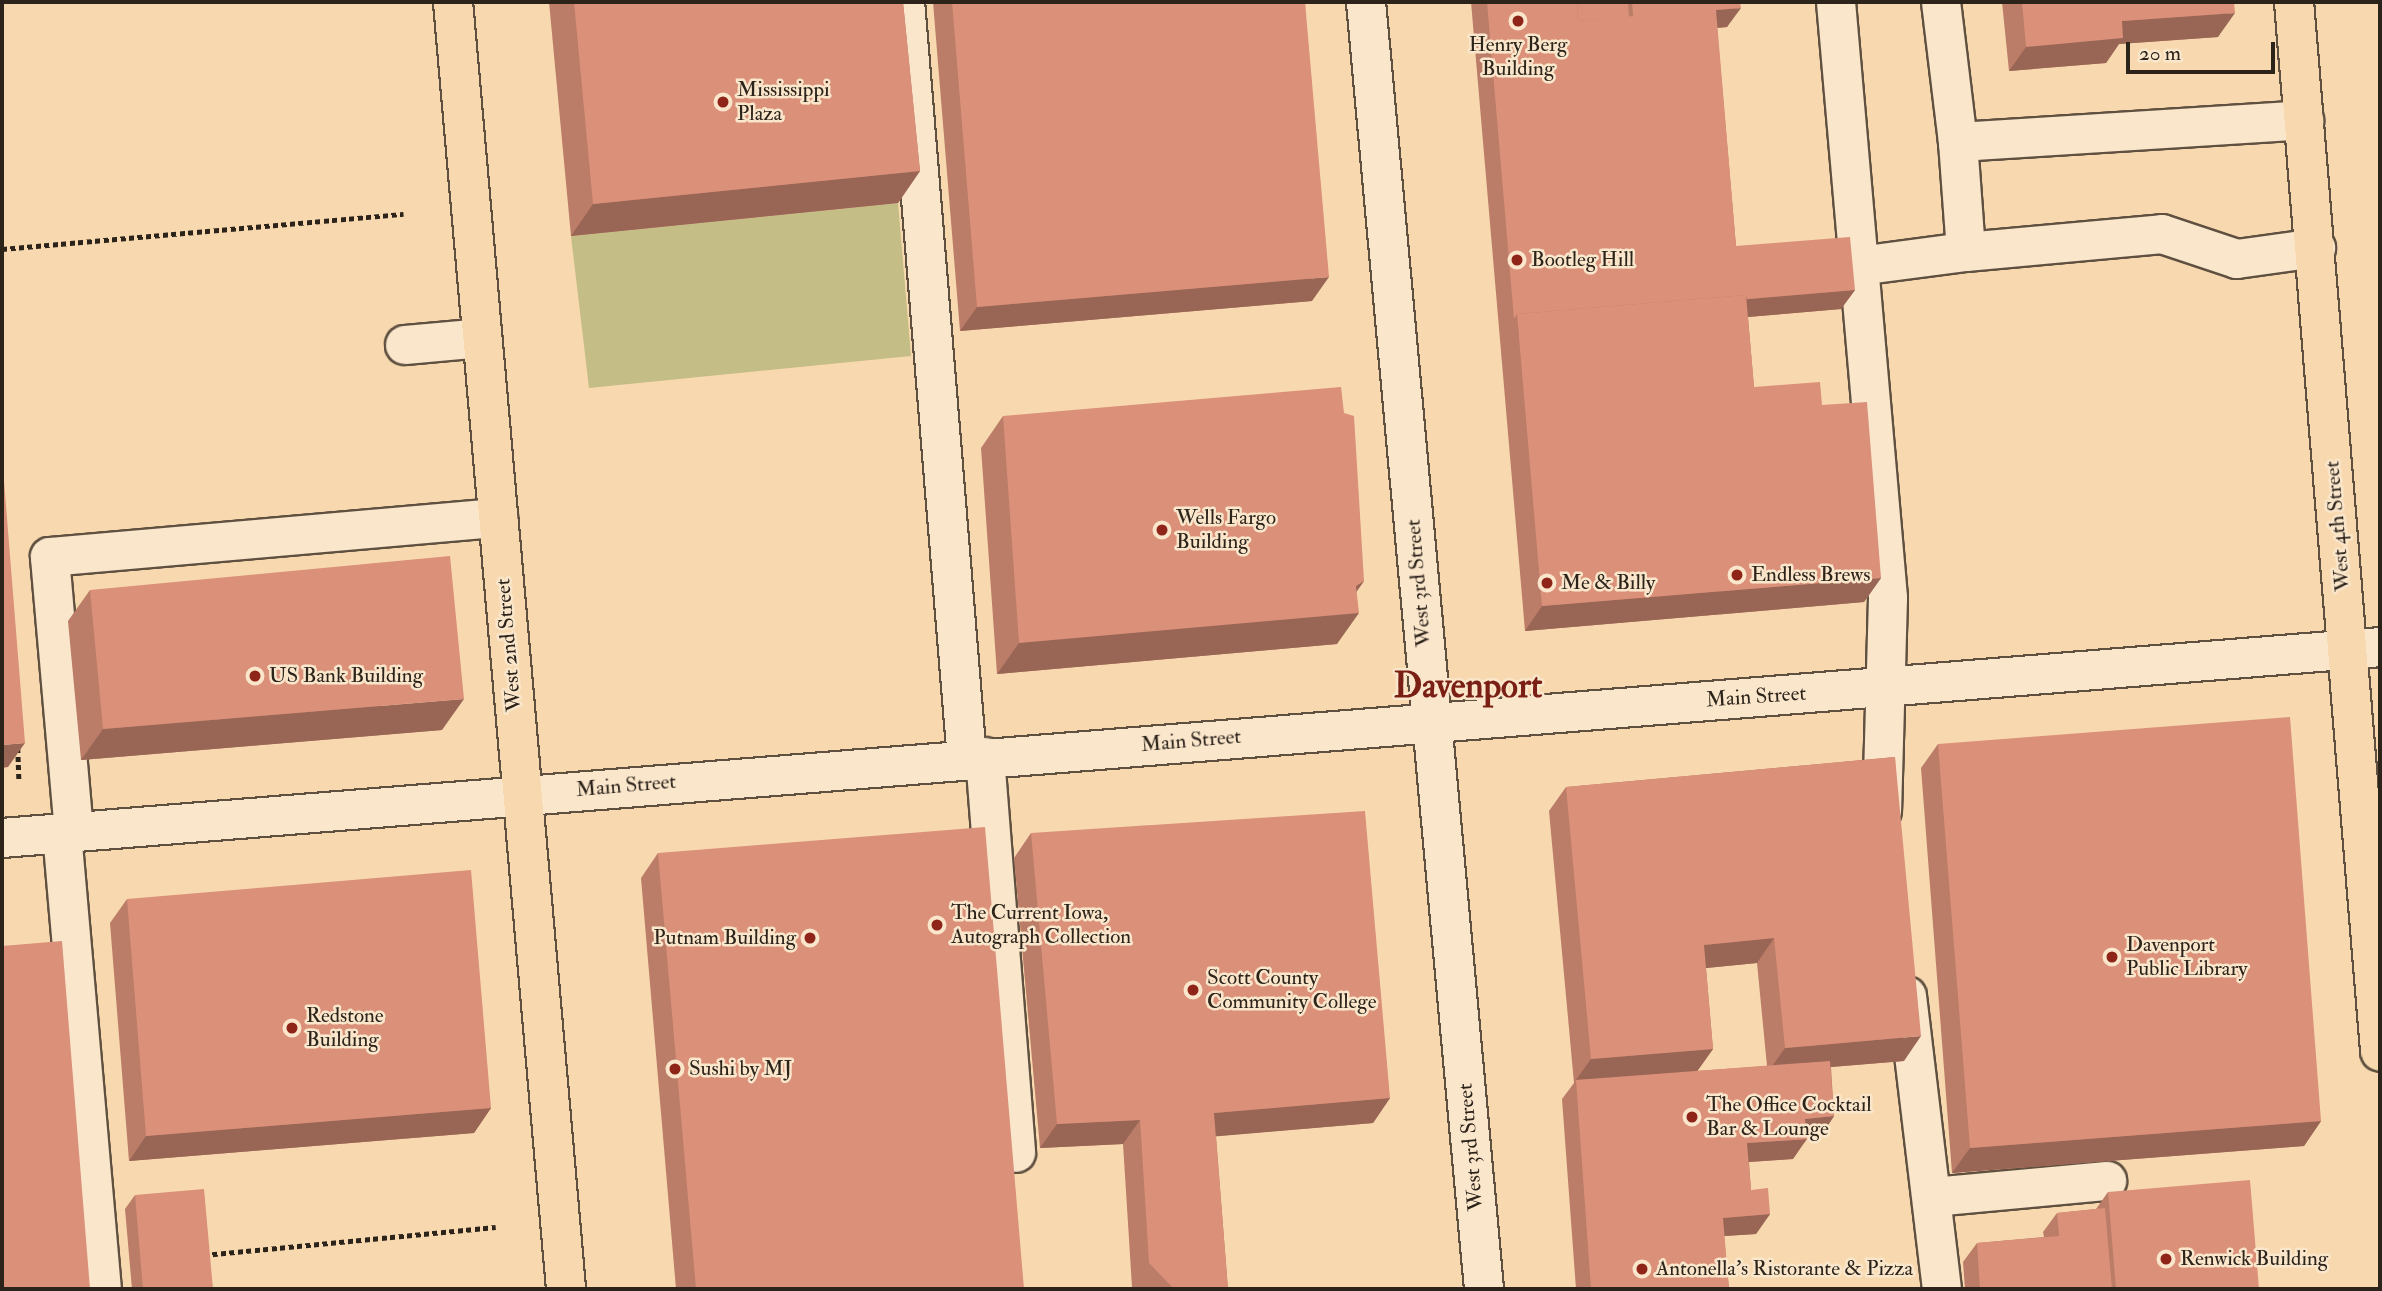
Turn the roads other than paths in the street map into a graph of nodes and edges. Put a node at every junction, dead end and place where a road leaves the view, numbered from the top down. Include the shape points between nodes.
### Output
1 (453, 2) edge
2 (905, 2) edge
3 (1366, 2) edge
4 (1836, 2) edge
5 (1941, 2) edge
6 (2294, 2) edge
7 (2304, 120) junction
8 (1958, 142) junction
9 (2316, 248) junction
10 (1966, 252) junction
11 (1859, 266) junction
12 (482, 338) junction
13 (405, 345) dead end
14 (498, 518) junction
15 (2364, 648) edge
16 (1887, 687) junction
17 (1432, 721) junction
18 (976, 758) junction
19 (522, 794) junction
20 (68, 832) junction
21 (2, 838) edge
22 (1888, 851) edge
23 (1902, 961) edge
24 (2380, 1051) edge
25 (1016, 1153) edge
26 (2107, 1181) edge
27 (1933, 1197) junction
28 (102, 1289) edge
29 (566, 1289) edge
30 (1484, 1289) edge
31 (1942, 1289) edge

1 - 12 main road, West 2nd Street
2 - 18 street
3 - 17 street, West 3rd Street
4 - 11 street
5 - 8 street
6 - 7 main road, West 4th Street
7 - 8 street
7 - 9 main road, West 4th Street
8 - 10 street
9 - 10 street via 2237,259 2162,234
9 - 15 main road, West 4th Street
10 - 11 street
11 - 16 street via 1888,598
12 - 13 street
12 - 14 main road, West 2nd Street
14 - 19 main road, West 2nd Street
14 - 20 street via 50,557
15 - 16 street, Main Street
15 - 24 main road, West 4th Street
16 - 17 street, Main Street
16 - 22 street via 1878,781
17 - 18 street, Main Street
17 - 30 street, West 3rd Street
18 - 19 street, Main Street
18 - 25 street
19 - 20 street, Main Street
19 - 29 main road, West 2nd Street
20 - 21 street, Main Street
20 - 28 street
23 - 27 street
26 - 27 street
27 - 31 street

